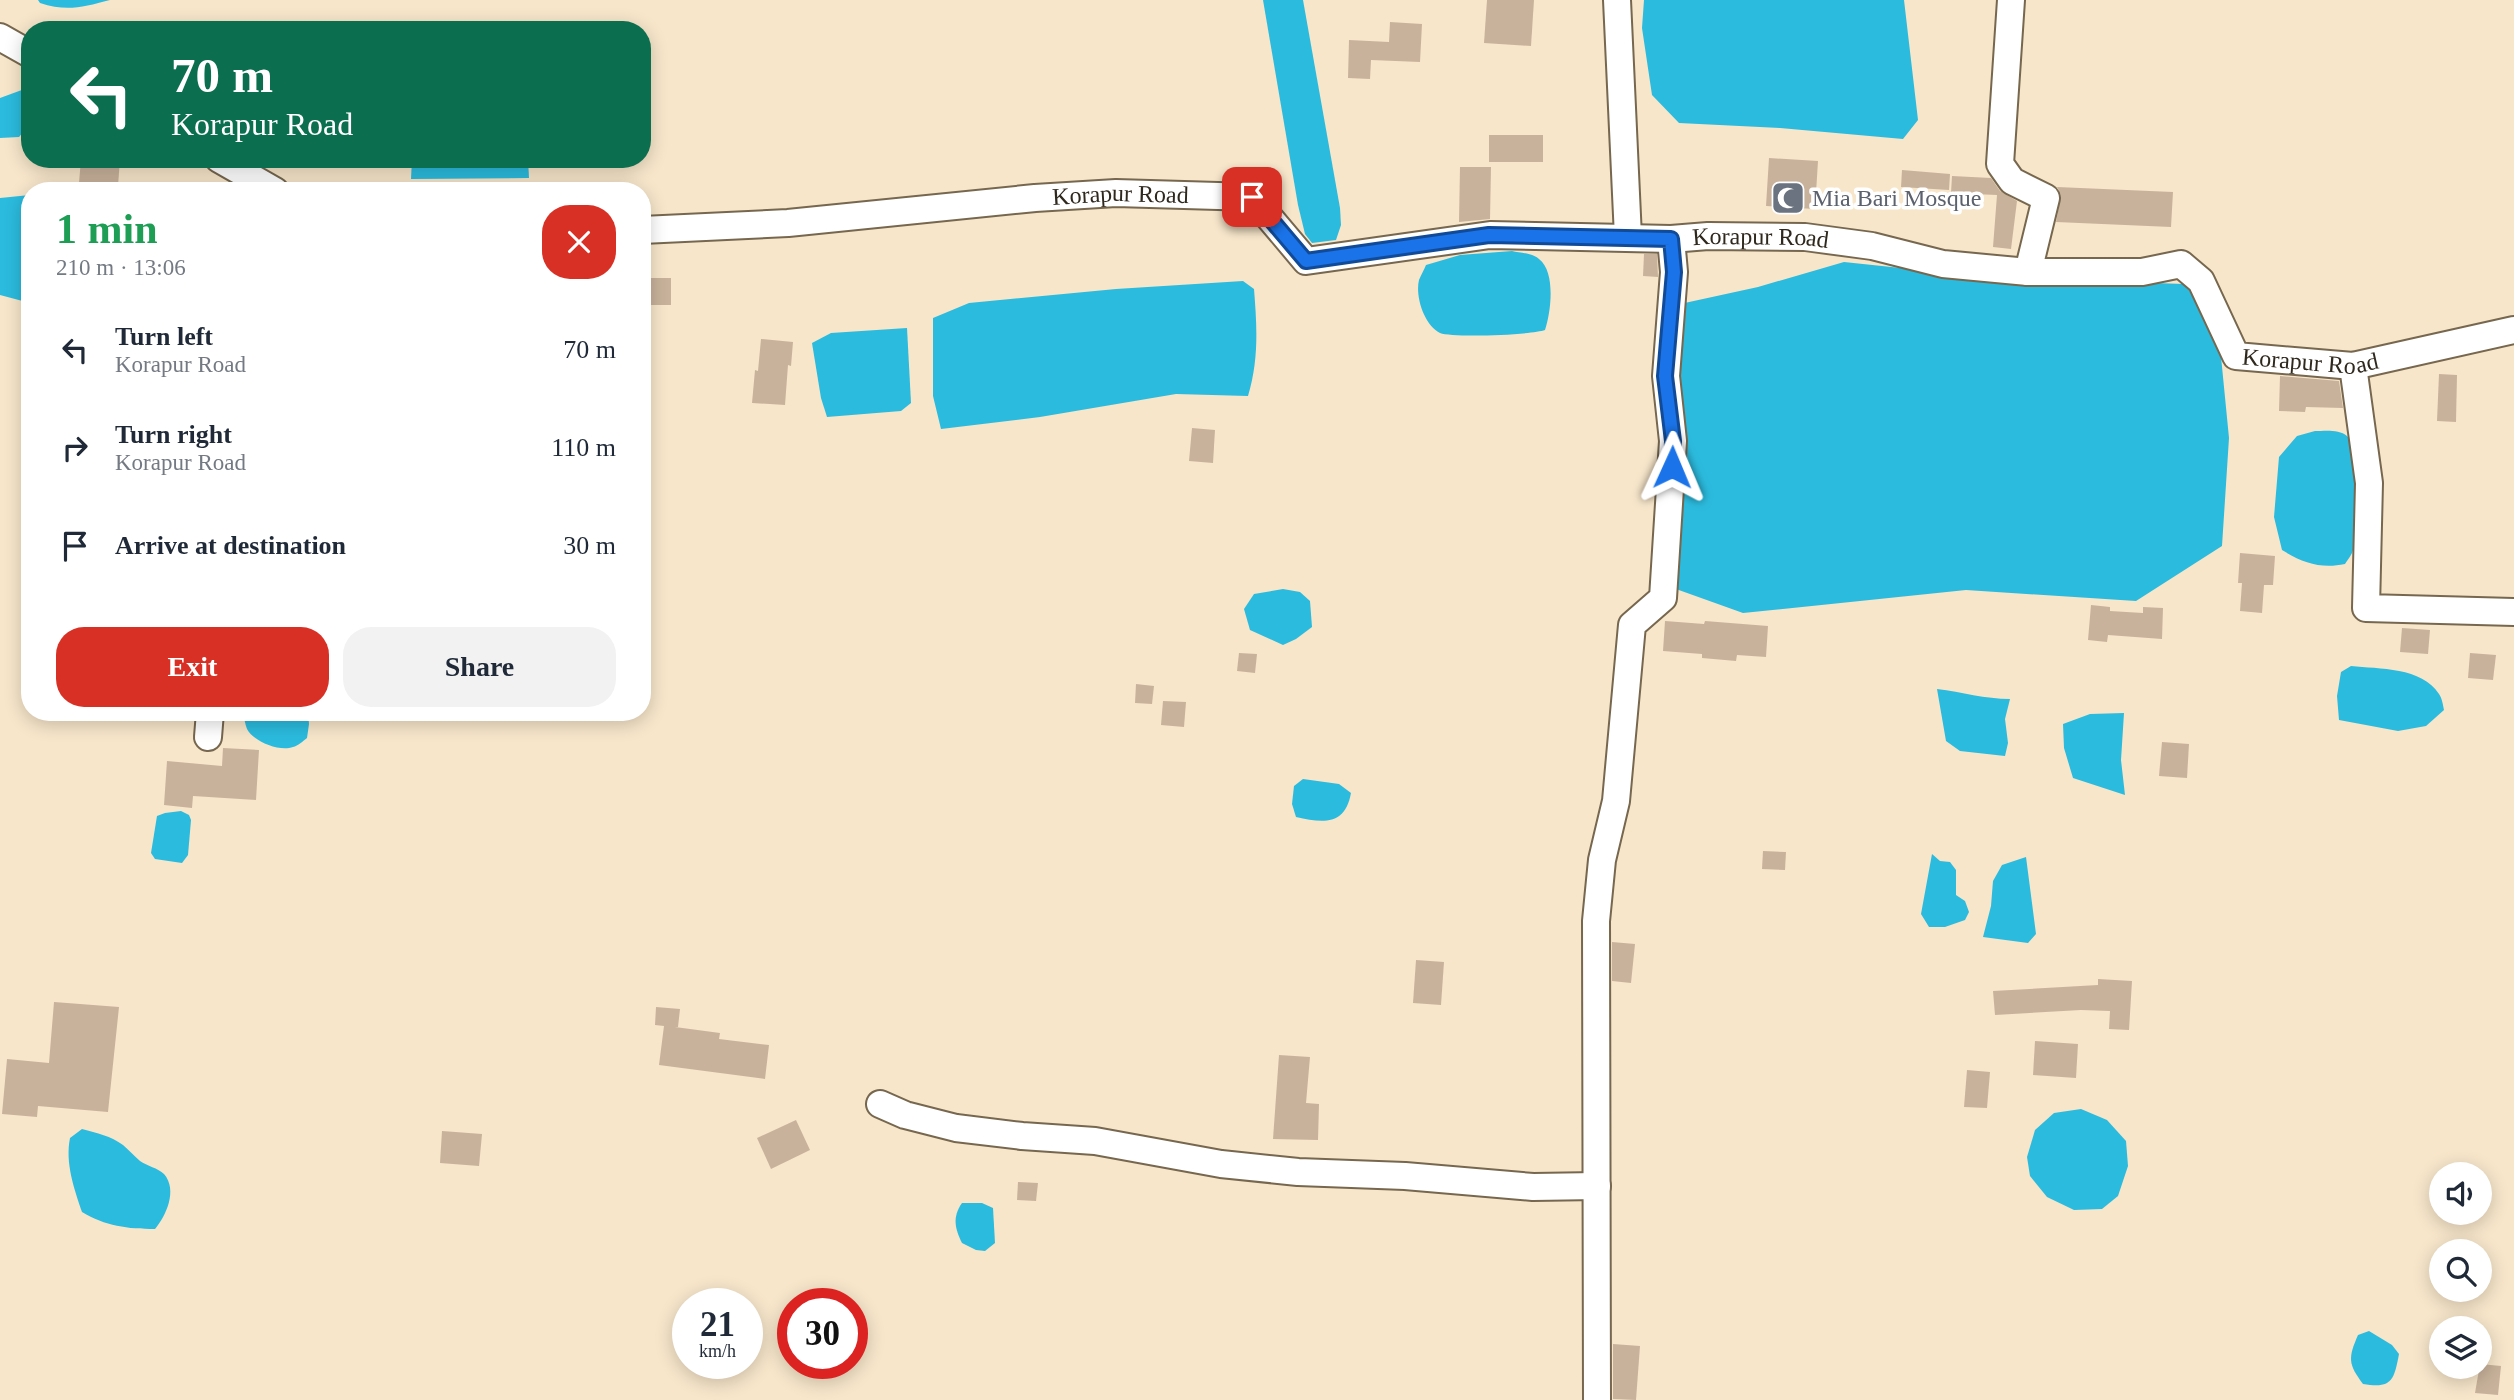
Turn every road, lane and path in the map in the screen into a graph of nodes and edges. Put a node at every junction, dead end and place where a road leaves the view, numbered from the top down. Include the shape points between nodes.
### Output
1 (1617, 0) edge
2 (2011, 0) edge
3 (0, 37) edge
4 (21, 49) edge
5 (235, 168) edge
6 (259, 182) edge
7 (651, 230) edge
8 (1628, 237) junction
9 (1671, 239) junction
10 (2028, 272) junction
11 (2514, 330) edge
12 (2353, 366) junction
13 (2514, 612) edge
14 (880, 1104) dead end
15 (1597, 1186) junction
16 (1597, 1400) edge

1 - 8 street
2 - 10 street via 2000,164 2012,181 2046,198
3 - 4 street
5 - 6 street
7 - 8 street, Korapur Road via 788,223 1116,193 1252,197 1306,261 1489,235
8 - 9 street, Korapur Road
9 - 10 street, Korapur Road via 1805,237 1872,246 1943,264
9 - 15 street via 1674,272 1665,376 1673,441 1663,598 1632,625 1616,801 1602,860 1596,920
10 - 12 street, Korapur Road via 2142,272 2181,264 2201,281 2236,356
11 - 12 street, Korapur Road
12 - 13 street via 2369,482 2366,608
14 - 15 street via 956,1128 1095,1141 1221,1164 1533,1187
15 - 16 street

